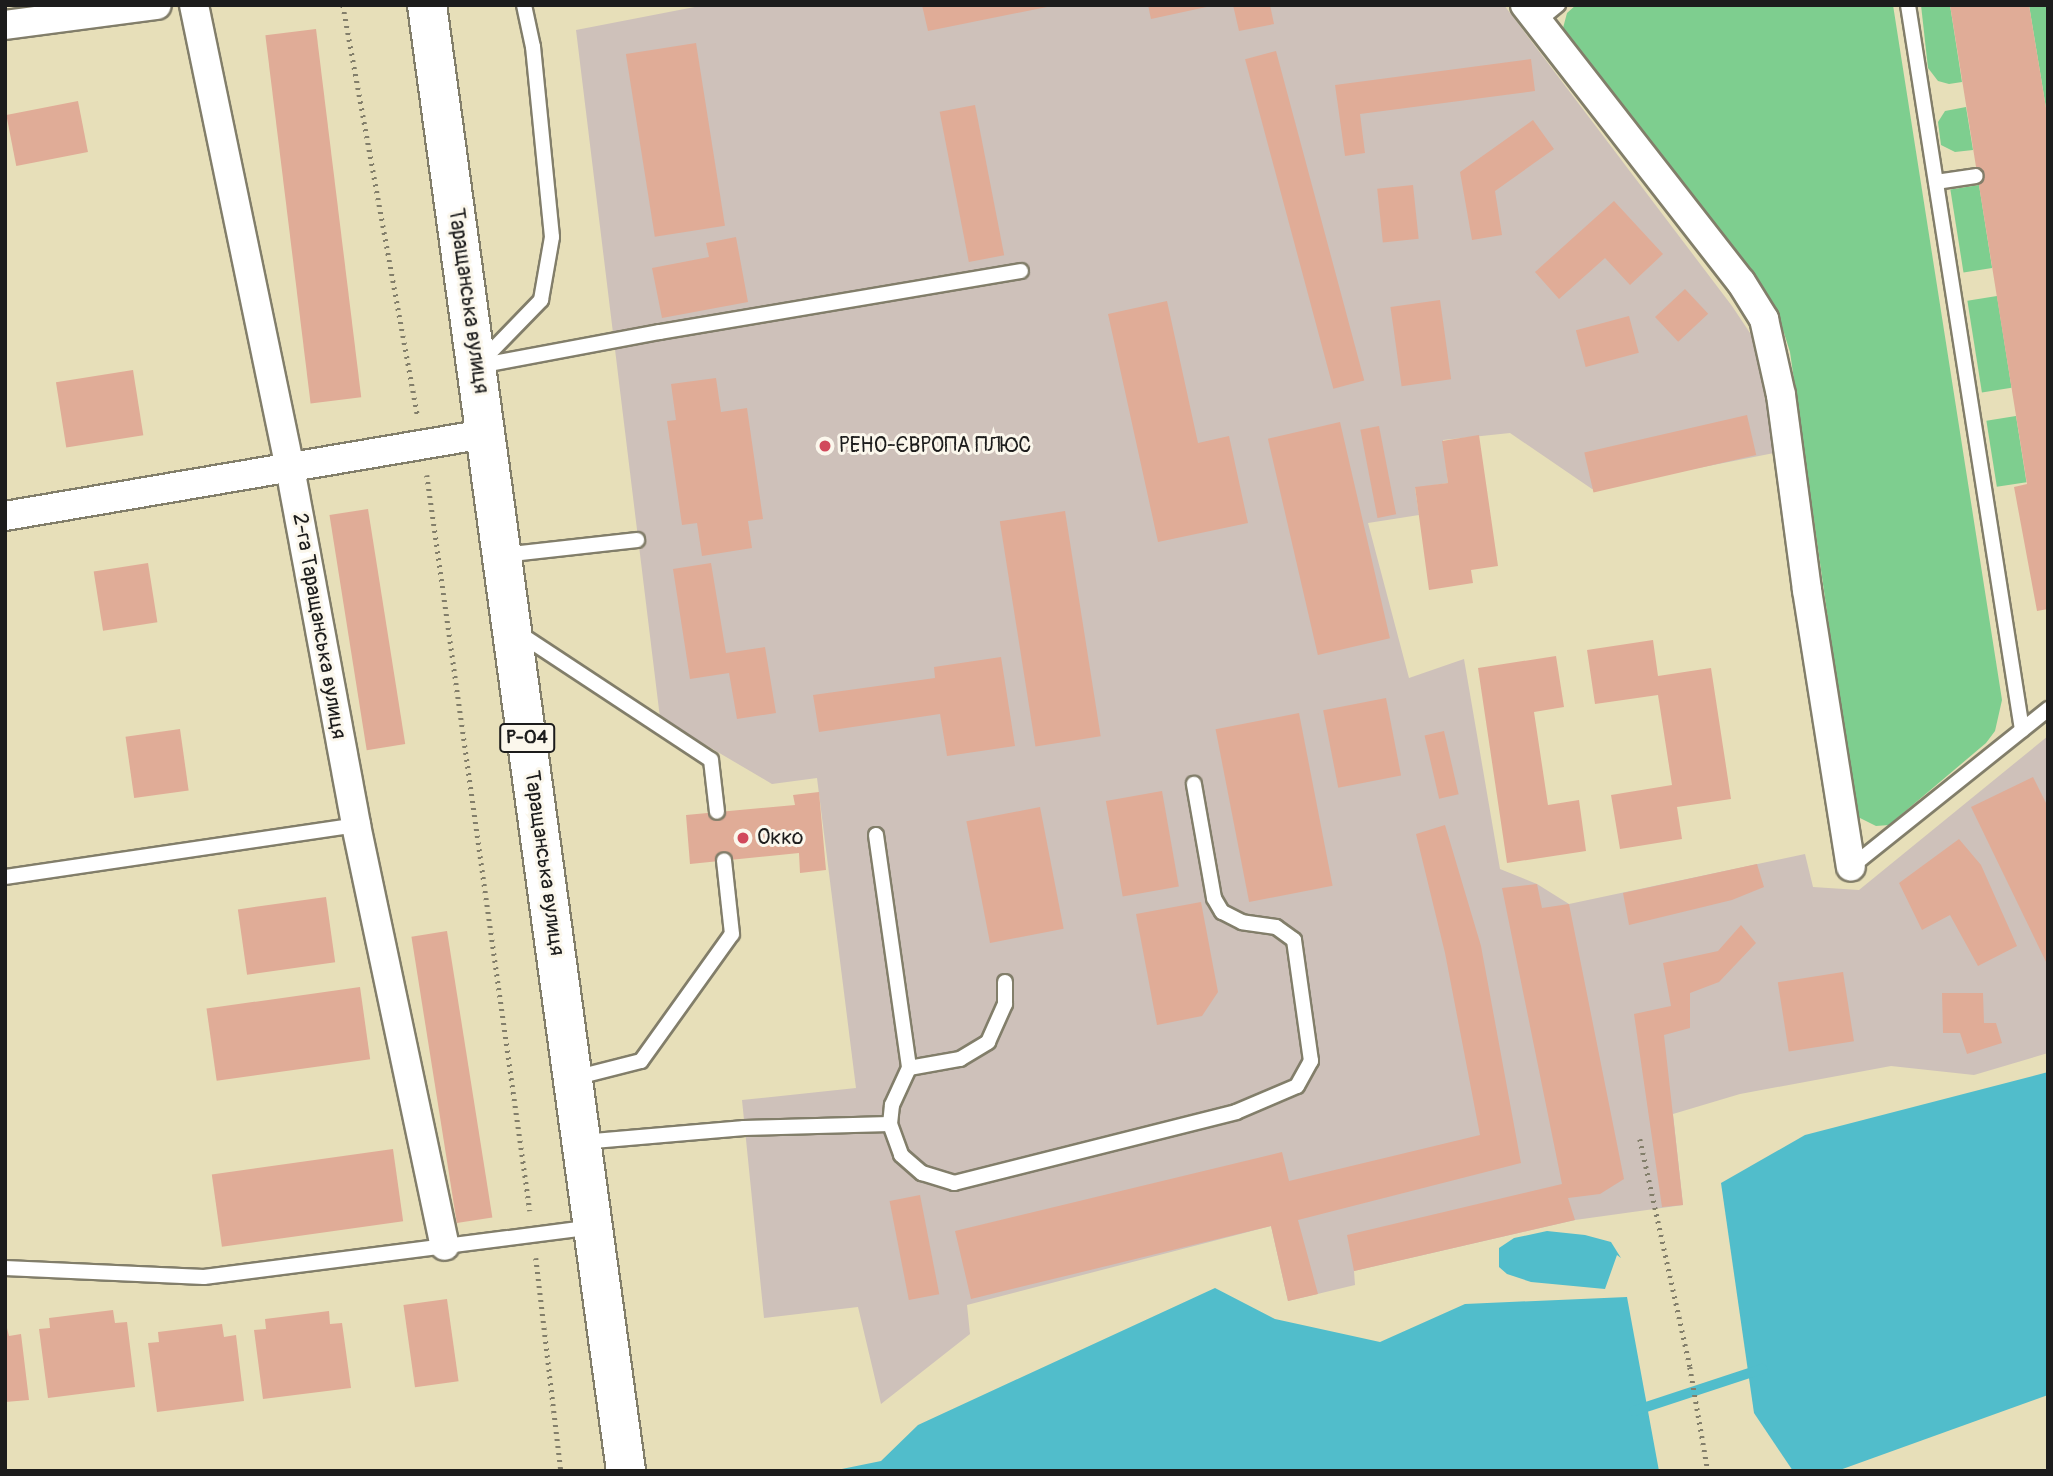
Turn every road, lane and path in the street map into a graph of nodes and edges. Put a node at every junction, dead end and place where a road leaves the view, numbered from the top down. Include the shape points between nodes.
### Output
1 (157, 5) edge
2 (194, 5) edge
3 (343, 5) edge
4 (427, 5) edge
5 (524, 5) edge
6 (1908, 5) edge
7 (1540, 11) edge
8 (5, 25) edge
9 (1976, 176) dead end
10 (1936, 182) junction
11 (1021, 271) dead end
12 (477, 367) junction
13 (486, 434) junction
14 (423, 445) junction
15 (290, 468) junction
16 (5, 516) edge
17 (637, 540) dead end
18 (502, 556) junction
19 (512, 629) junction
20 (2048, 709) edge
21 (2022, 730) junction
22 (1194, 784) dead end
23 (717, 812) dead end
24 (356, 825) junction
25 (876, 835) dead end
26 (724, 860) dead end
27 (1851, 867) joint
28 (5, 877) edge
29 (1005, 982) dead end
30 (909, 1068) junction
31 (573, 1078) junction
32 (890, 1124) junction
33 (1640, 1139) dead end
34 (582, 1142) junction
35 (593, 1227) junction
36 (534, 1234) junction
37 (446, 1246) junction
38 (5, 1268) edge
39 (561, 1471) edge
40 (626, 1471) edge
41 (1708, 1471) edge

1 - 8 street
2 - 15 street, 2-га Таращанська вулиця
3 - 14 path
4 - 12 main road, Таращанська вулиця / Р-04
5 - 12 lane via 533,47 552,237 541,300
6 - 10 lane
7 - 27 street via 1764,318 1781,395
9 - 10 lane
10 - 21 lane
11 - 12 lane
12 - 13 main road, Таращанська вулиця / Р-04
13 - 14 street
13 - 18 main road, Таращанська вулиця / Р-04
14 - 15 street
14 - 36 path
15 - 16 street
15 - 24 street, 2-га Таращанська вулиця
17 - 18 lane
18 - 19 main road, Таращанська вулиця / Р-04
19 - 23 lane via 711,760
19 - 31 main road, Таращанська вулиця / Р-04
20 - 21 lane
21 - 27 lane
22 - 32 lane via 1214,898 1222,912 1242,922 1276,927 1294,940 1311,1061 1297,1086 1236,1112 954,1183 922,1173 901,1155
24 - 28 lane
24 - 37 street, 2-га Таращанська вулиця
25 - 30 lane
26 - 31 lane via 732,934 641,1061
29 - 30 lane via 1005,1004 988,1042 960,1059
30 - 32 lane via 892,1105
31 - 34 main road, Таращанська вулиця / Р-04
32 - 34 lane via 744,1128
33 - 41 path
34 - 35 main road, Таращанська вулиця / Р-04
35 - 36 lane
35 - 40 main road, Таращанська вулиця / Р-04
36 - 37 lane
36 - 39 path
37 - 38 lane via 204,1278

